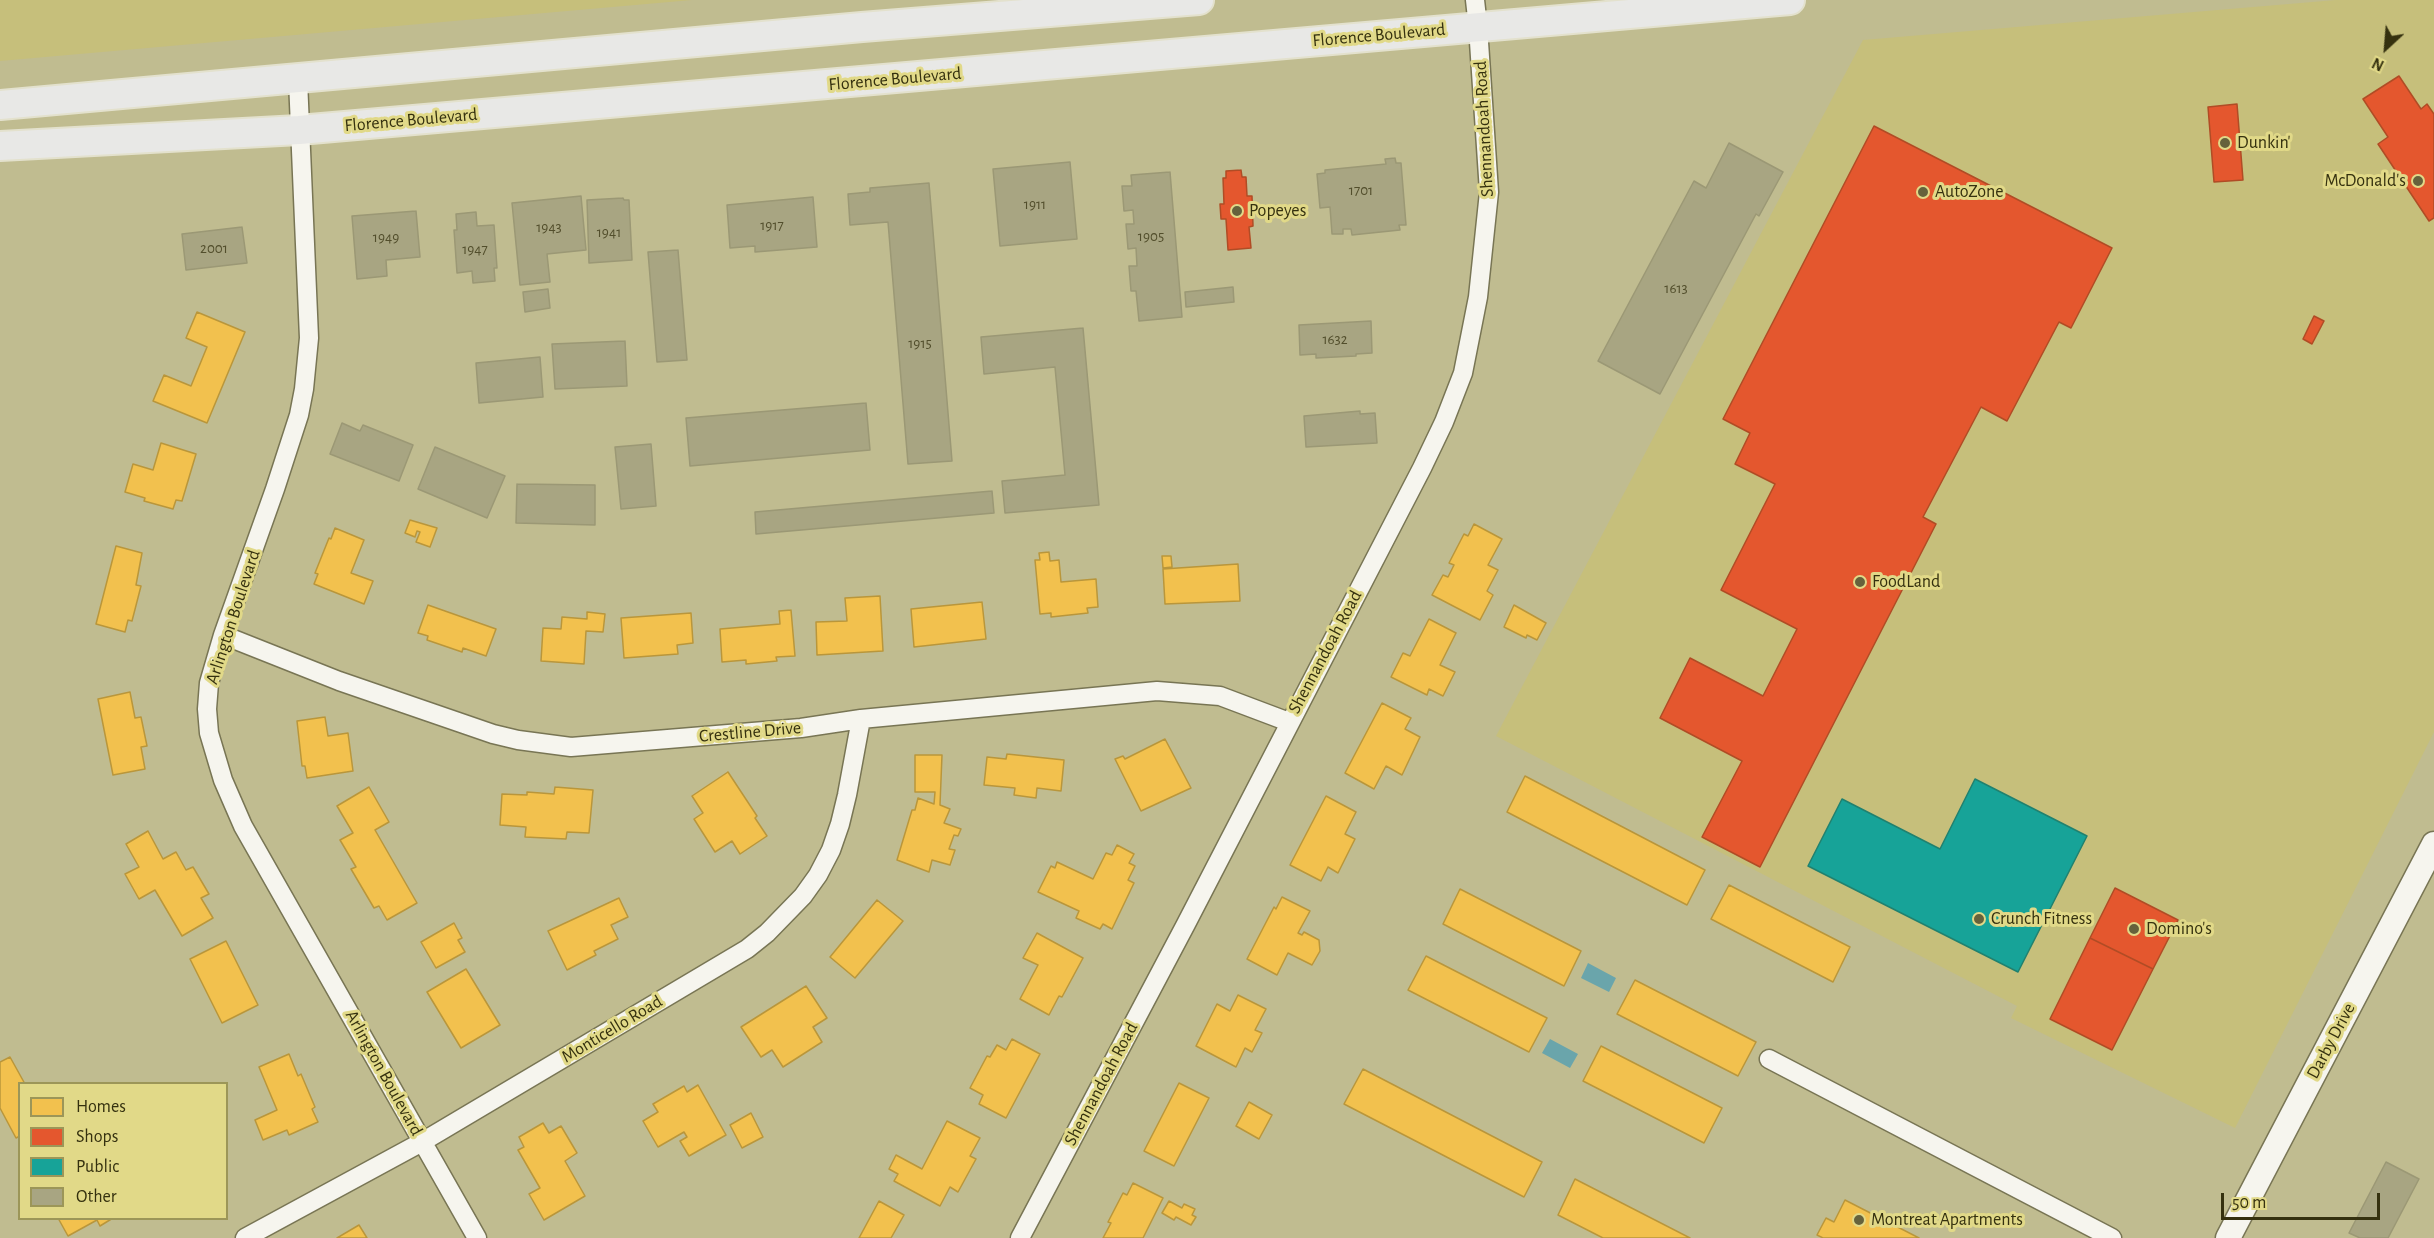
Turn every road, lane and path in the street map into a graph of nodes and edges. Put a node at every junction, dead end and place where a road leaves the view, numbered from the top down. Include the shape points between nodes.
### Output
1 (1199, 0) edge
2 (1790, 0) edge
3 (1476, 13) edge
4 (298, 80) junction
5 (0, 105) edge
6 (299, 130) junction
7 (0, 146) edge
8 (223, 635) junction
9 (861, 719) junction
10 (1289, 722) junction
11 (2434, 844) edge
12 (1769, 1059) dead end
13 (422, 1142) junction
14 (245, 1238) edge
15 (477, 1238) edge
16 (1020, 1238) edge
17 (2112, 1238) edge
18 (2228, 1238) edge

1 - 4 highway
2 - 3 highway, Florence Boulevard
3 - 6 highway, Florence Boulevard
3 - 10 street, Shennandoah Road via 1489,192 1478,297 1462,373 1422,468
4 - 5 highway
4 - 6 street, Arlington Boulevard
6 - 7 highway, Florence Boulevard
6 - 8 street, Arlington Boulevard via 309,338 304,388 275,489
8 - 9 street, Crestline Drive via 416,709 493,734 545,745 571,747 645,741
8 - 13 street, Arlington Boulevard via 209,683 207,709 209,734 223,780 243,826
9 - 10 street, Crestline Drive via 1157,691 1220,696
9 - 13 street, Monticello Road via 845,805 831,850 803,896 767,933 747,949
10 - 16 street, Shennandoah Road
11 - 18 main road, Darby Drive
12 - 17 street
13 - 14 street, Monticello Road
13 - 15 street, Arlington Boulevard

